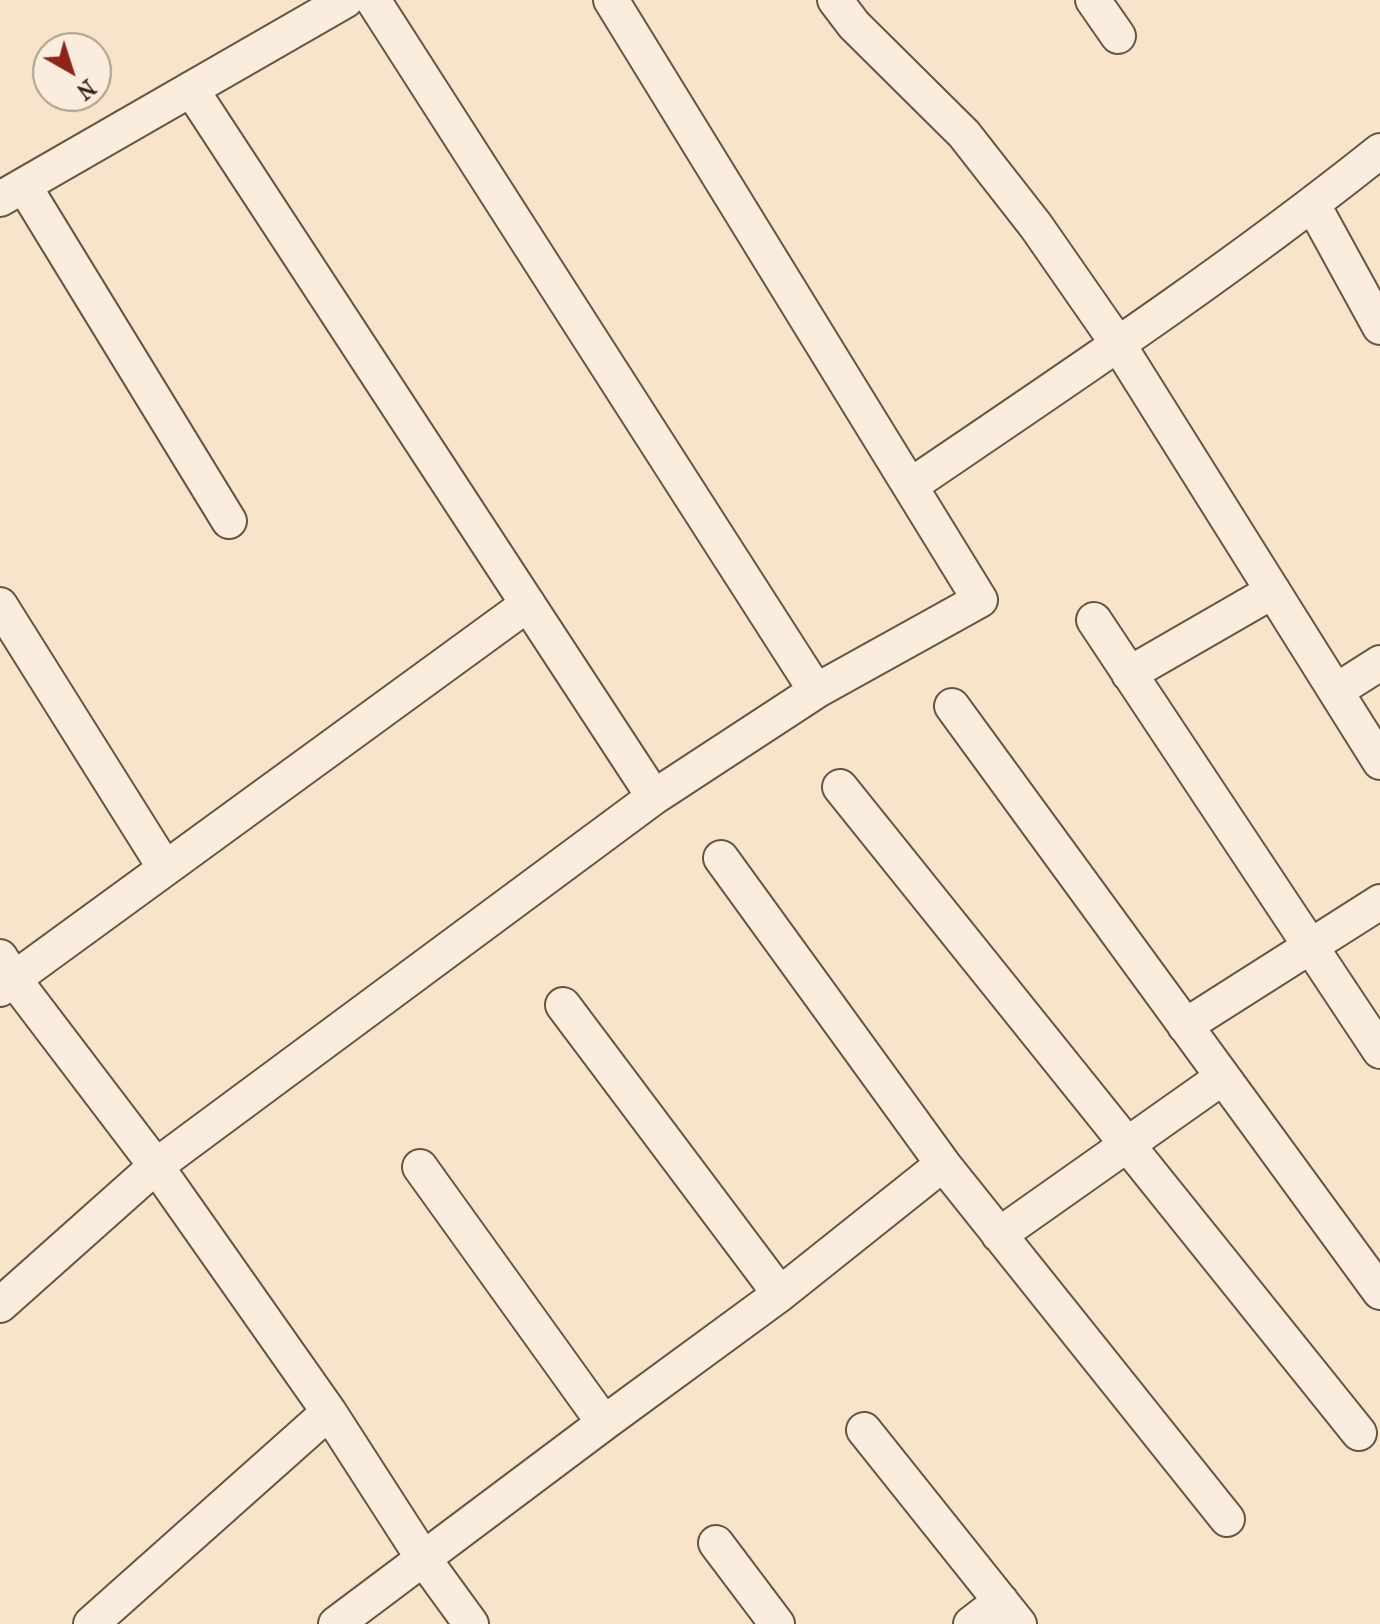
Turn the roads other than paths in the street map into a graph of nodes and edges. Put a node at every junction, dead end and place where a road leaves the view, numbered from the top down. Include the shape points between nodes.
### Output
1 (346, 0) edge
2 (373, 0) edge
3 (611, 0) edge
4 (835, 0) edge
5 (1093, 0) edge
6 (1118, 36) dead end
7 (191, 89) junction
8 (1380, 151) edge
9 (12, 192) edge
10 (1313, 205) junction
11 (1380, 327) edge
12 (1118, 344) junction
13 (910, 486) junction
14 (229, 521) dead end
15 (1273, 591) junction
16 (528, 604) junction
17 (0, 605) edge
18 (1094, 620) dead end
19 (1380, 663) edge
20 (1129, 674) junction
21 (816, 691) junction
22 (1336, 691) junction
23 (952, 706) dead end
24 (1380, 762) edge
25 (840, 787) dead end
26 (654, 797) junction
27 (721, 858) dead end
28 (165, 868) junction
29 (1380, 902) edge
30 (1310, 946) junction
31 (4, 975) edge
32 (563, 1005) dead end
33 (1185, 1026) junction
34 (1380, 1051) edge
35 (1223, 1077) junction
36 (1128, 1144) junction
37 (943, 1164) junction
38 (156, 1166) junction
39 (420, 1167) dead end
40 (999, 1235) junction
41 (1380, 1292) edge
42 (780, 1294) junction
43 (0, 1305) edge
44 (329, 1412) junction
45 (604, 1423) junction
46 (864, 1430) dead end
47 (1359, 1433) dead end
48 (1227, 1519) dead end
49 (716, 1543) dead end
50 (423, 1558) junction
51 (1010, 1612) edge
52 (91, 1624) edge
53 (336, 1624) edge
54 (471, 1624) edge
55 (777, 1624) edge
56 (971, 1624) edge

1 - 7 street
2 - 21 street
3 - 13 street
4 - 12 street via 964,134
5 - 6 street
7 - 9 street
7 - 16 street
8 - 10 street
9 - 14 street
10 - 11 street
10 - 12 street
12 - 13 street
12 - 15 street
13 - 21 street via 980,600
15 - 20 street
15 - 22 street
16 - 26 street
16 - 28 street
17 - 28 street
18 - 20 street
19 - 22 street
20 - 30 street
21 - 26 street
22 - 24 street
23 - 33 street
25 - 36 street
26 - 38 street
27 - 37 street
28 - 31 street
29 - 30 street
30 - 33 street
30 - 34 street
31 - 38 street
32 - 42 street
33 - 35 street
35 - 36 street
35 - 41 street
36 - 40 street
36 - 47 street
37 - 40 street
37 - 42 street
38 - 43 street
38 - 44 street
39 - 45 street
40 - 48 street
42 - 45 street
44 - 50 street
44 - 52 street
45 - 50 street
46 - 51 street
49 - 55 street
50 - 53 street
50 - 54 street
51 - 56 street

